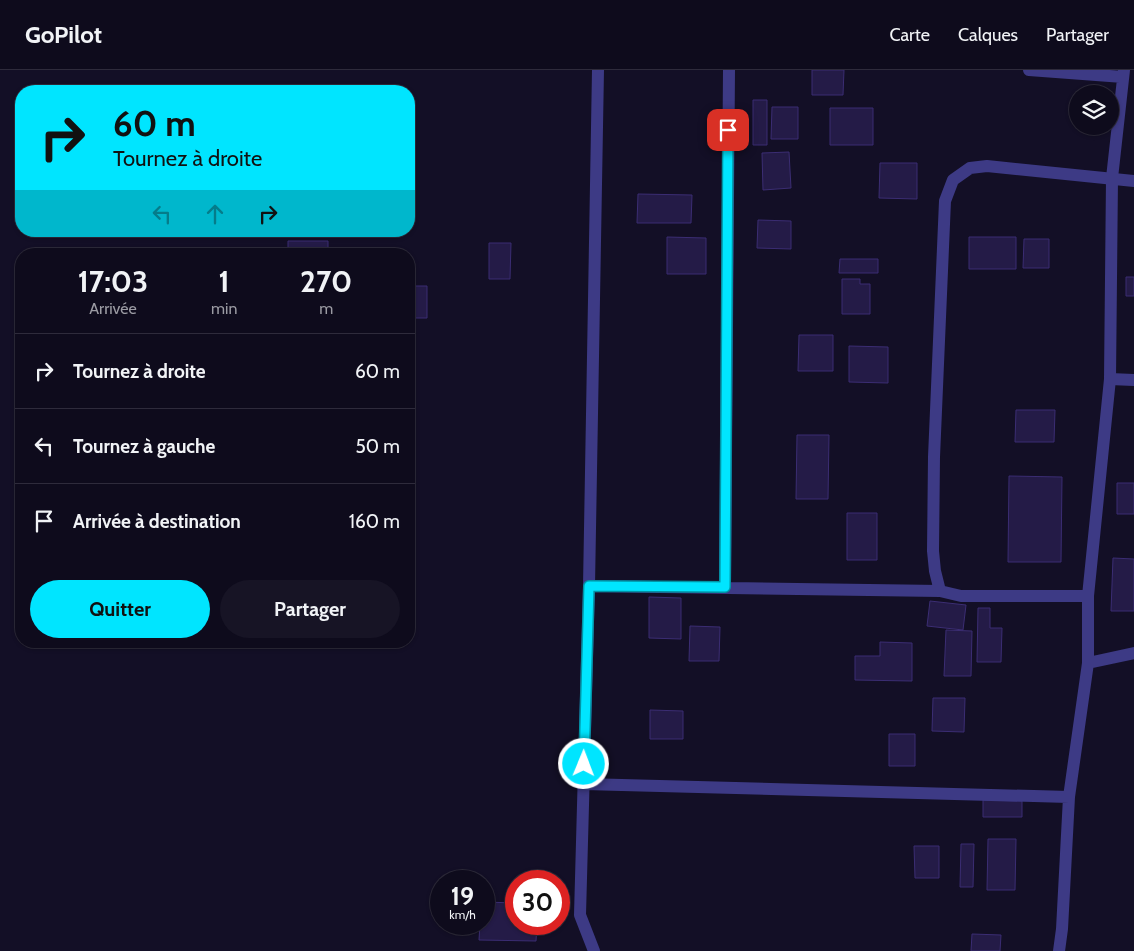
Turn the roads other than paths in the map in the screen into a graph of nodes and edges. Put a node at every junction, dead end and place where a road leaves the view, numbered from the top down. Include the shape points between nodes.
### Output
1 (598, 70) edge
2 (729, 70) edge
3 (1029, 70) edge
4 (1123, 74) edge
5 (1112, 178) junction
6 (1134, 180) edge
7 (1110, 379) junction
8 (1134, 380) edge
9 (589, 586) junction
10 (725, 587) junction
11 (940, 591) junction
12 (1088, 596) junction
13 (1134, 653) edge
14 (1088, 662) junction
15 (584, 784) junction
16 (1069, 797) junction
17 (594, 951) edge
18 (1059, 951) edge

1 - 9 street
2 - 10 street
3 - 4 street
4 - 5 street
5 - 6 street
5 - 7 street
5 - 11 street via 987,166 970,168 953,180 945,201 934,457 933,551
7 - 8 street
7 - 12 street
9 - 10 street
9 - 15 street
10 - 11 street
11 - 12 street via 961,596
12 - 14 street
13 - 14 street
14 - 16 street
15 - 16 street
15 - 17 street via 580,915
16 - 18 street

